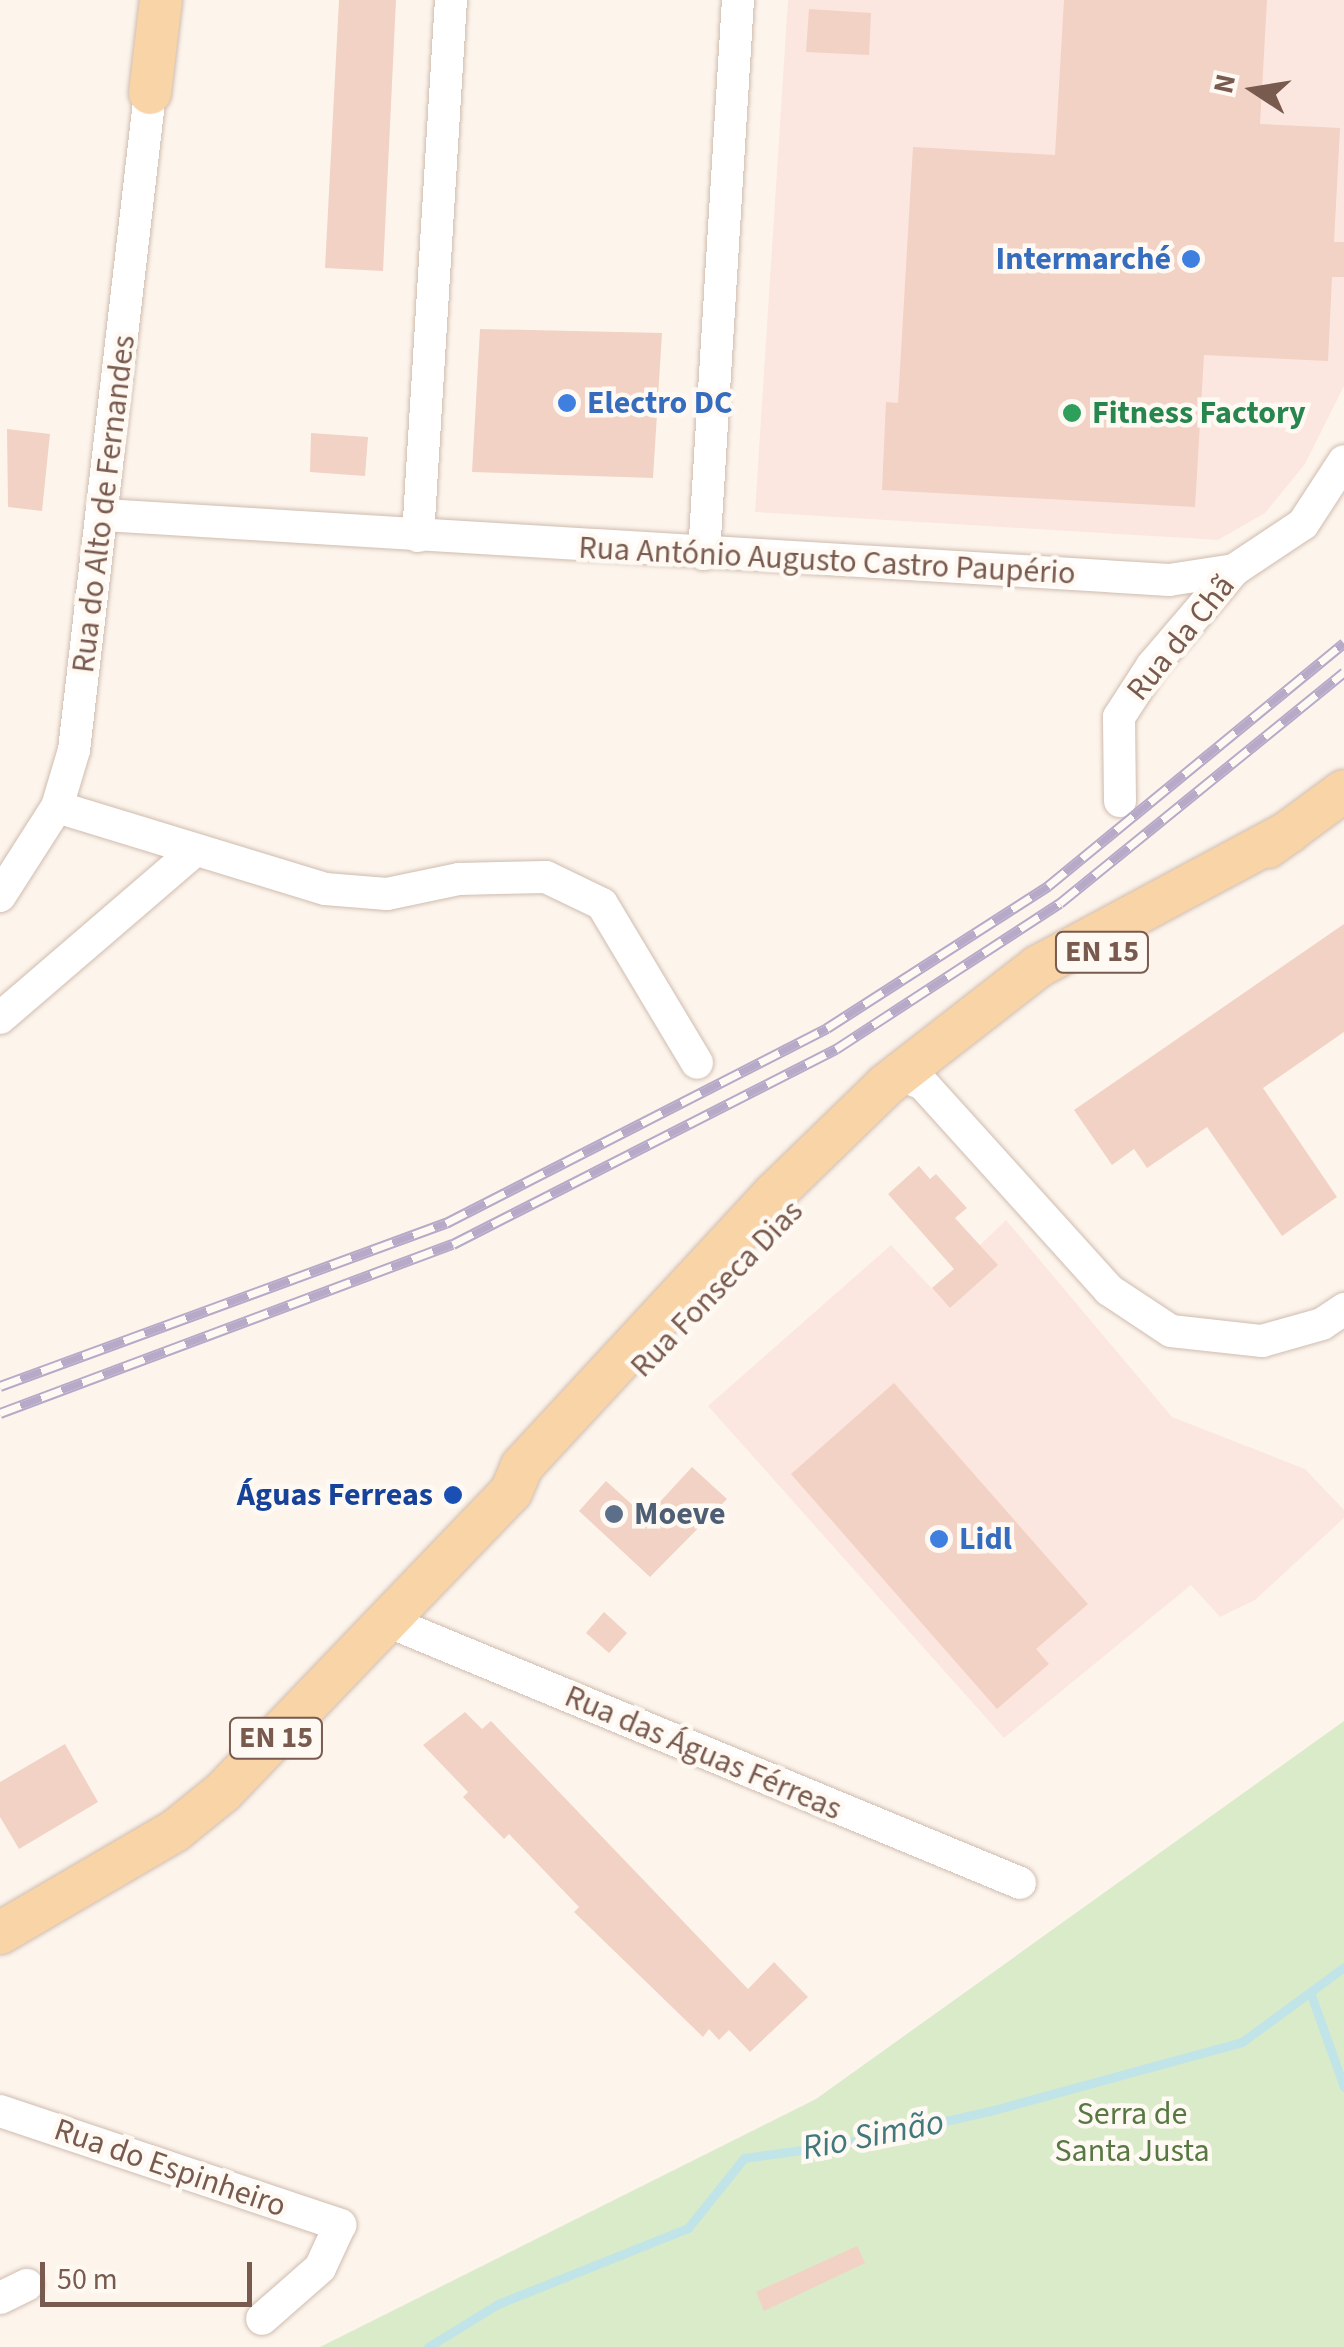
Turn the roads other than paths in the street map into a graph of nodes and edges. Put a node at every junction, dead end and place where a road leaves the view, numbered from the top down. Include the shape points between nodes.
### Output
1 (151, 0) edge
2 (161, 0) edge
3 (451, 0) edge
4 (738, 0) edge
5 (150, 93) junction
6 (1344, 461) edge
7 (104, 515) junction
8 (418, 536) junction
9 (704, 554) junction
10 (1234, 570) junction
11 (1344, 791) edge
12 (1120, 801) dead end
13 (58, 807) junction
14 (1288, 832) junction
15 (194, 852) junction
16 (0, 896) edge
17 (0, 1018) edge
18 (697, 1064) dead end
19 (904, 1085) junction
20 (1344, 1309) edge
21 (387, 1621) junction
22 (1020, 1883) dead end
23 (0, 1934) edge
24 (0, 2111) edge
25 (262, 2318) dead end

1 - 5 main road, Rua do Alto de Fernandes
2 - 5 main road, Rua do Alto de Fernandes
3 - 8 street
4 - 9 street
5 - 7 street, Rua do Alto de Fernandes
6 - 10 street, Rua da Chã via 1303,524
7 - 8 street, Rua António Augusto Castro Paupério
7 - 13 street, Rua do Alto de Fernandes via 74,750
8 - 9 street, Rua António Augusto Castro Paupério
9 - 10 street, Rua António Augusto Castro Paupério via 1169,580
10 - 12 street, Rua da Chã via 1152,666 1120,717
11 - 14 main road, Rua Fonseca Dias / EN 15
13 - 15 street via 106,817
13 - 16 street, Rua do Alto de Fernandes
14 - 19 main road, Rua Fonseca Dias / EN 15 via 1212,890 1096,956
14 - 19 main road, Rua Fonseca Dias / EN 15 via 1062,952
15 - 17 street
15 - 18 street via 325,889 371,892 459,879 546,878 602,904
19 - 20 street via 1109,1290 1172,1331 1262,1341 1322,1324
19 - 21 main road, Rua Fonseca Dias / EN 15 via 862,1138 533,1481 511,1492
21 - 22 street, Rua das Águas Férreas
21 - 23 main road, Rua Fonseca Dias / EN 15 via 223,1792 160,1840
24 - 25 street, Rua do Espinheiro via 340,2225 320,2268

